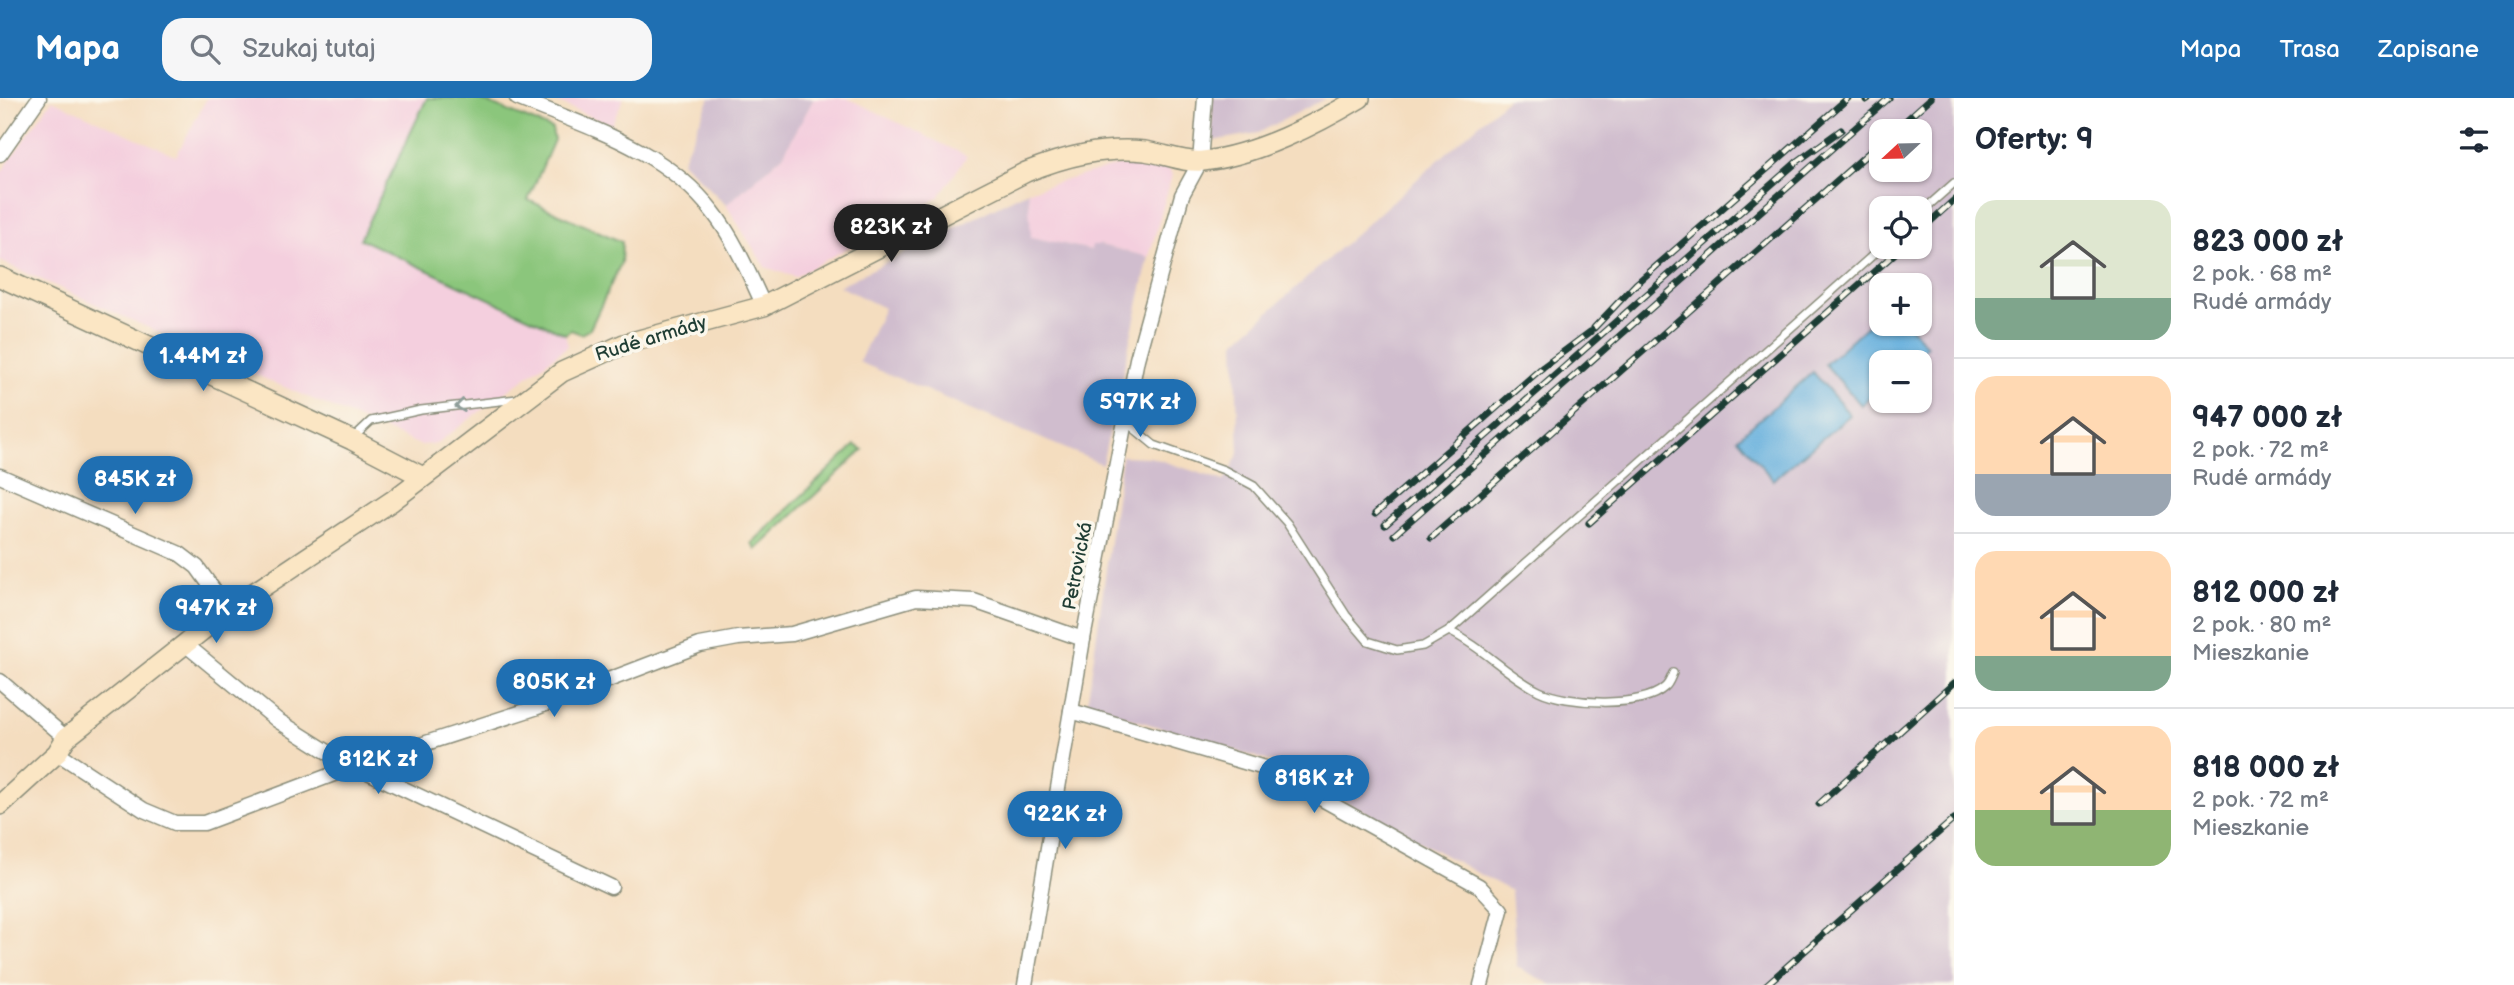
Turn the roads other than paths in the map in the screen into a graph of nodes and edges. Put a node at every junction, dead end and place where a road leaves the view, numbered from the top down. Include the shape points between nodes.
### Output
1 (39, 98) edge
2 (517, 98) edge
3 (1205, 98) edge
4 (1360, 98) edge
5 (0, 154) edge
6 (1199, 162) junction
7 (1954, 183) edge
8 (1932, 203) edge
9 (1869, 259) edge
10 (0, 277) edge
11 (764, 306) junction
12 (528, 397) junction
13 (1125, 421) junction
14 (352, 440) junction
15 (0, 476) edge
16 (423, 477) junction
17 (228, 610) junction
18 (1448, 631) junction
19 (1083, 639) junction
20 (185, 644) junction
21 (1673, 673) dead end
22 (0, 681) edge
23 (1071, 711) junction
24 (62, 745) junction
25 (355, 766) junction
26 (0, 806) edge
27 (611, 887) dead end
28 (1025, 985) edge
29 (1481, 985) edge

1 - 5 street
2 - 11 street via 654,156 684,181 713,211 732,240
3 - 6 street
4 - 6 main road, Rudé armády via 1326,119 1230,157
6 - 11 main road, Rudé armády via 1124,150 1063,157
6 - 13 street, Petrovická via 1182,195 1137,359
7 - 8 lane
9 - 18 lane
10 - 14 main road
11 - 12 main road, Rudé armády via 613,348 562,372
12 -> 14 lane via 371,421
12 - 16 main road, Rudé armády
13 - 18 lane via 1154,445 1254,486 1287,523 1368,641 1397,650 1423,646
13 - 19 street, Petrovická
14 - 16 main road
15 - 17 street via 180,554 197,567
16 - 17 main road, Rudé armády
17 - 20 main road, Rudé armády
18 - 21 lane via 1474,643 1540,692 1579,700 1622,702 1651,694 1666,687
19 - 23 street, Petrovická
19 - 25 street via 974,601 916,598 792,634 700,645 535,708
20 - 24 main road, Rudé armády
20 - 25 street via 278,720
22 - 24 street
23 - 28 street, Petrovická
23 - 29 street via 1268,769 1479,886 1501,910
24 - 25 street via 144,810 175,823 204,823
24 - 26 main road, Rudé armády
25 - 27 street

